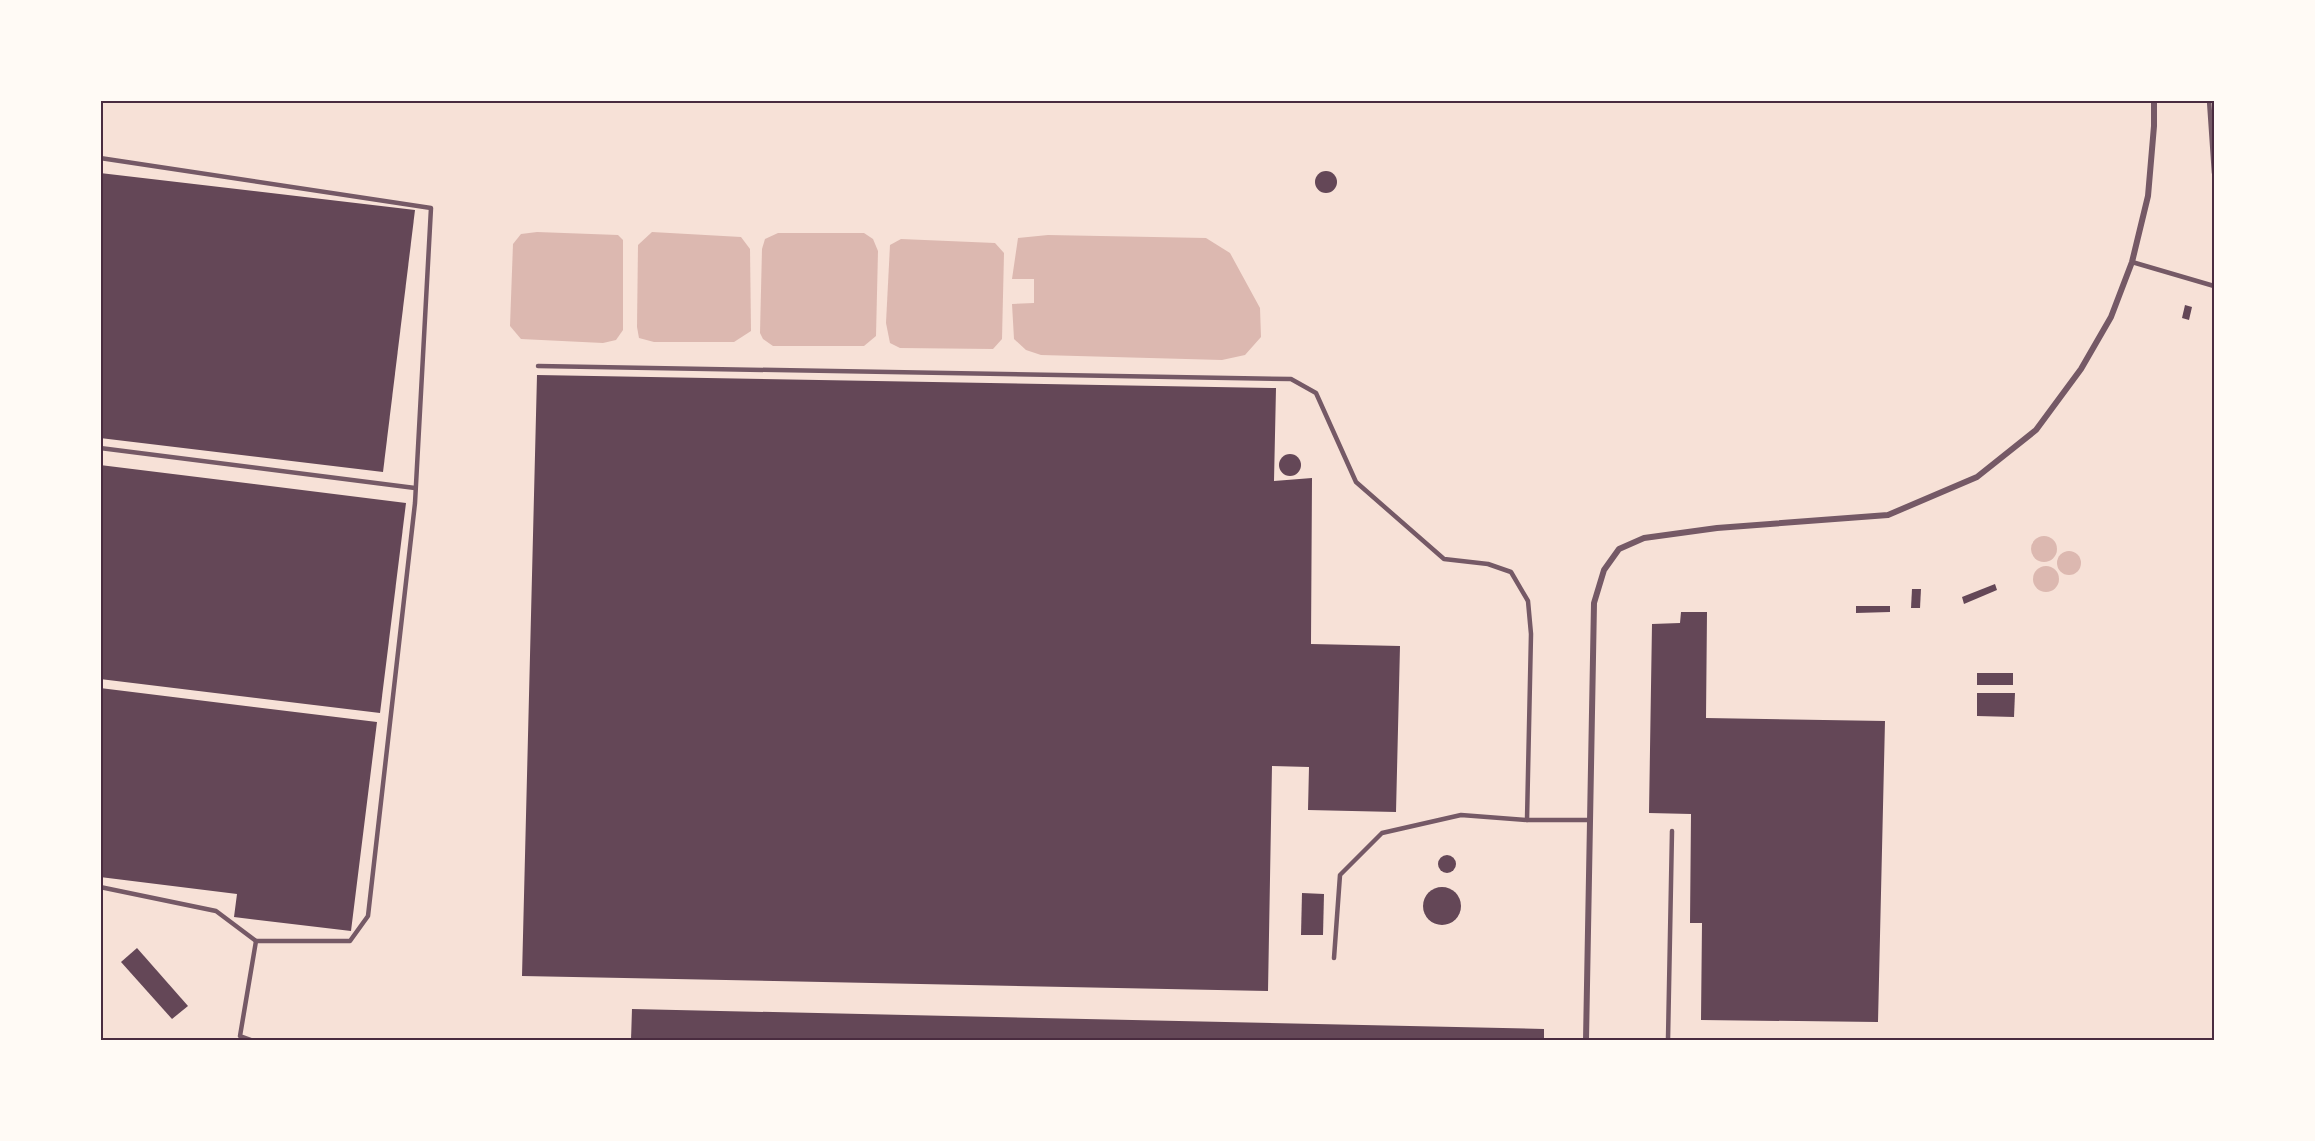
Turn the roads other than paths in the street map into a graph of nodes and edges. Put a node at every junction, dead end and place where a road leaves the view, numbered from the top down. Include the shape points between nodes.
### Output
1 (2154, 100) edge
2 (2209, 100) edge
3 (100, 158) edge
4 (2214, 173) edge
5 (2132, 262) junction
6 (2214, 286) edge
7 (538, 366) dead end
8 (100, 448) edge
9 (415, 488) junction
10 (1527, 820) junction
11 (1589, 820) junction
12 (1672, 831) dead end
13 (100, 887) edge
14 (256, 941) junction
15 (1334, 958) dead end
16 (251, 1041) edge
17 (1586, 1041) edge
18 (1668, 1041) edge

1 - 5 street via 2148,196
2 - 4 lane
3 - 9 lane via 431,208
5 - 6 lane
5 - 11 street via 2110,317 2081,369 2036,430 1977,477 1888,515 1678,532 1644,538 1619,549 1604,570 1594,603
7 - 10 lane via 1291,379 1316,393 1356,482 1444,559 1488,564 1511,573 1528,601 1531,634
8 - 9 lane
9 - 14 lane via 368,916 350,941
10 - 11 lane
10 - 15 lane via 1461,815 1382,833 1340,875
11 - 17 street
12 - 18 lane
13 - 14 lane via 216,910
14 - 16 lane via 240,1036

